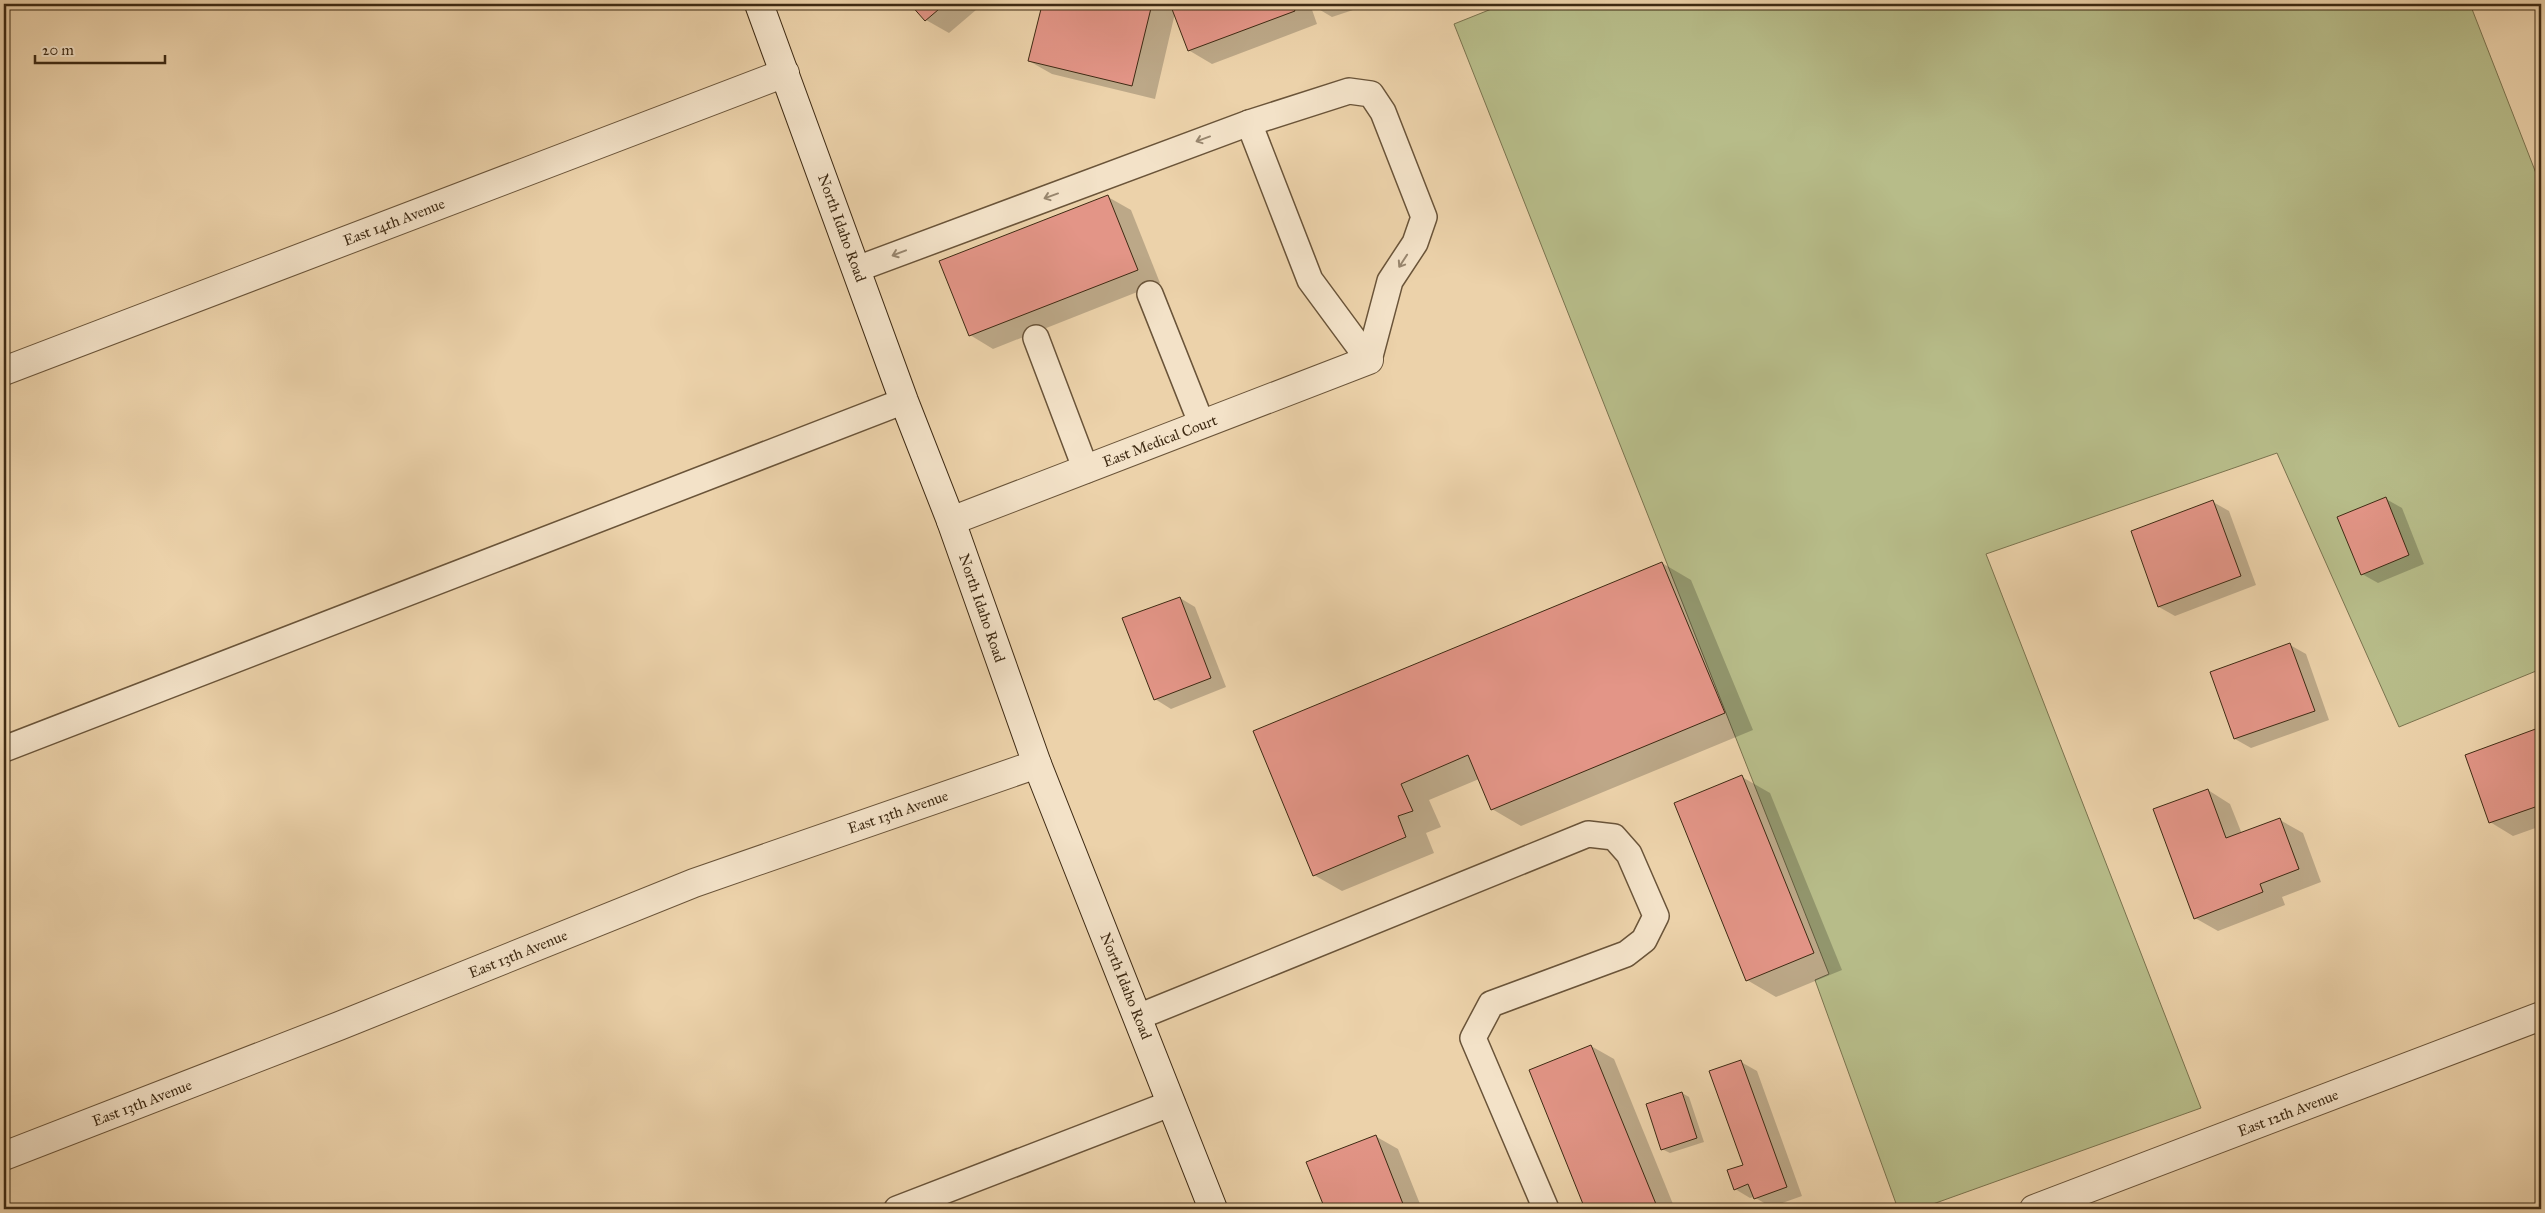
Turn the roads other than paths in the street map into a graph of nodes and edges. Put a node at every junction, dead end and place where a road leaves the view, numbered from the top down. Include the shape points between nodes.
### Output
1 (758, 4) edge
2 (785, 73) junction
3 (1249, 123) junction
4 (857, 269) junction
5 (1150, 294) dead end
6 (1036, 338) dead end
7 (1369, 360) junction
8 (4, 371) edge
9 (904, 401) junction
10 (1202, 425) junction
11 (1086, 470) junction
12 (951, 521) junction
13 (4, 749) edge
14 (1037, 764) junction
15 (2541, 1016) edge
16 (1138, 1017) junction
17 (1172, 1103) junction
18 (4, 1156) edge
19 (897, 1209) edge
20 (1213, 1209) edge
21 (1546, 1209) edge
22 (2034, 1209) edge

1 - 2 street, North Idaho Road
2 - 4 street, North Idaho Road
2 - 8 street, East 14th Avenue
3 -> 4 lane
3 - 7 lane via 1310,280
3 -> 7 lane via 1348,92 1371,94 1383,112 1424,217 1415,243 1390,281
4 - 9 street, North Idaho Road
5 - 10 lane
6 - 11 lane
7 - 10 street, East Medical Court
9 - 12 street, North Idaho Road
9 - 13 lane
10 - 11 street, East Medical Court
11 - 12 street, East Medical Court
12 - 14 street, North Idaho Road
14 - 16 street, North Idaho Road
14 - 18 street, East 13th Avenue via 694,883
15 - 22 street, East 12th Avenue
16 - 17 street, North Idaho Road
16 - 21 lane via 1588,834 1614,837 1629,854 1656,916 1644,940 1626,954 1491,1004 1474,1038
17 - 19 lane
17 - 20 street, North Idaho Road

